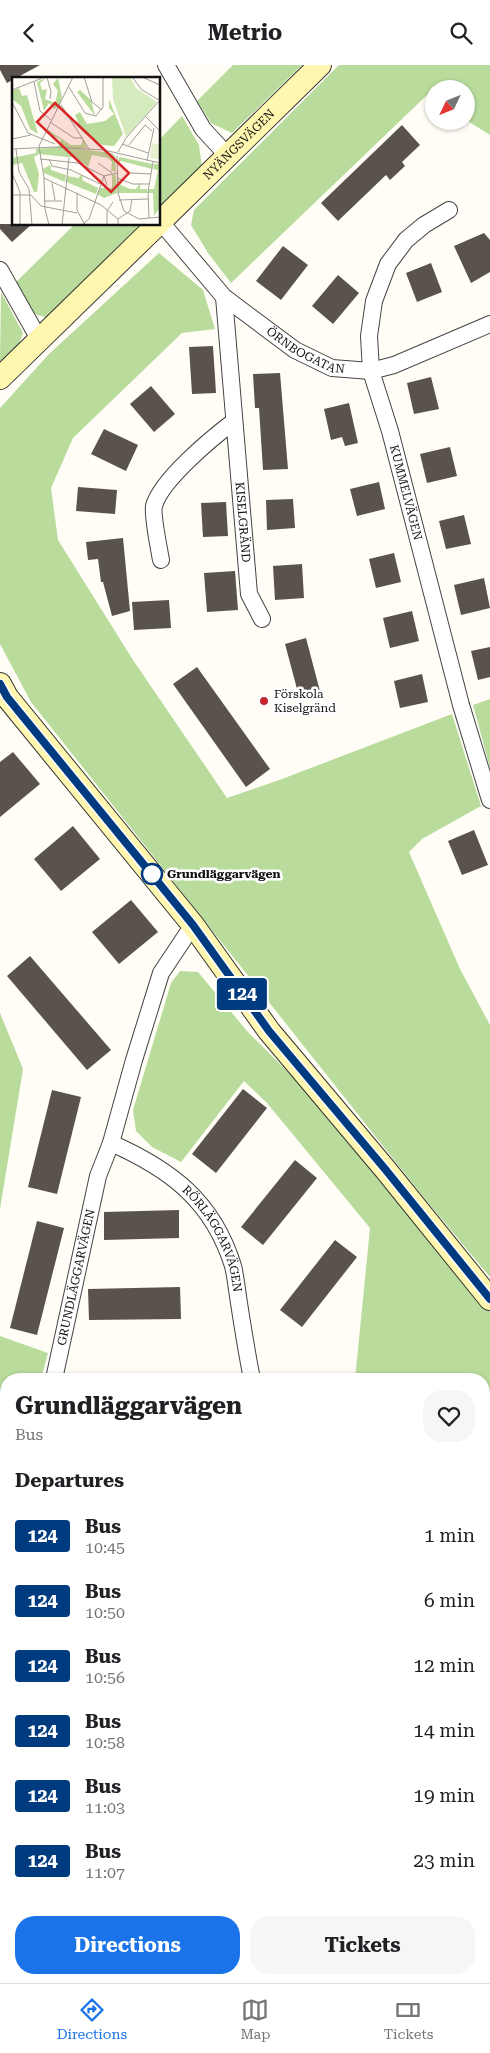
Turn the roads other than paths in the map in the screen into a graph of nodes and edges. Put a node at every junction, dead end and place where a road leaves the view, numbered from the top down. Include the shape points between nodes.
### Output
1 (166, 65) edge
2 (320, 65) edge
3 (226, 155) junction
4 (449, 210) dead end
5 (160, 222) edge
6 (160, 224) edge
7 (157, 225) edge
8 (0, 270) edge
9 (224, 297) junction
10 (490, 324) edge
11 (39, 339) junction
12 (371, 371) junction
13 (0, 378) edge
14 (233, 422) junction
15 (161, 560) dead end
16 (262, 619) dead end
17 (0, 684) edge
18 (490, 800) edge
19 (193, 925) junction
20 (111, 1143) junction
21 (490, 1299) edge
22 (55, 1373) edge
23 (251, 1373) edge

1 - 3 street via 203,129
2 - 3 street, NYÄNGSVÄGEN
3 - 5 street, NYÄNGSVÄGEN
4 - 12 street, KUMMELVÄGEN via 406,240 388,264 374,301 369,336
6 - 9 street, ÖRNBOGATAN
7 - 11 street, NYÄNGSVÄGEN
8 - 11 street
9 - 12 street, ÖRNBOGATAN via 295,350 332,367
9 - 14 street, KISELGRÄND
10 - 12 street, ÖRNBOGATAN via 394,365
11 - 13 street, NYÄNGSVÄGEN
12 - 18 street, KUMMELVÄGEN via 390,431 461,705
14 - 15 street via 166,484 154,507
14 - 16 street, KISELGRÄND via 248,594
17 - 19 street via 7,697
19 - 20 street, GRUNDLÄGGARVÄGEN via 161,973
19 - 21 street via 269,1031
20 - 22 street, GRUNDLÄGGARVÄGEN via 98,1176
20 - 23 street, RÖRLÄGGARVÄGEN via 143,1157 172,1176 204,1208 222,1235 233,1267

